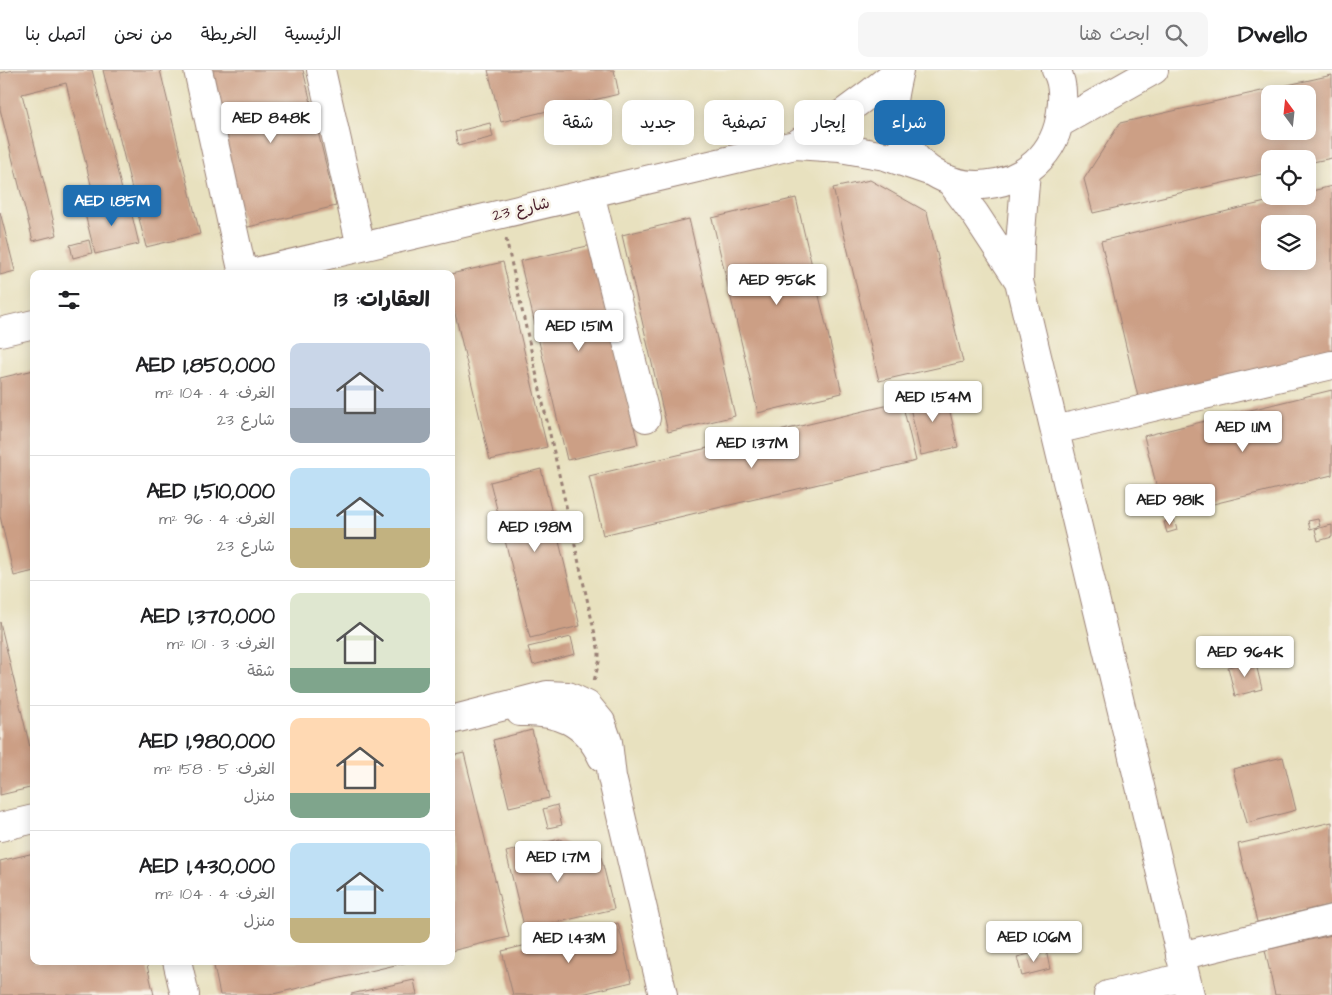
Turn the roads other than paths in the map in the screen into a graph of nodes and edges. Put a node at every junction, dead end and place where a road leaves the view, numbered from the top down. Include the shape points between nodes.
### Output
1 (198, 70) edge
2 (321, 70) edge
3 (899, 70) edge
4 (1056, 70) edge
5 (1154, 70) edge
6 (860, 100) edge
7 (1060, 123) junction
8 (795, 145) joint
9 (1026, 171) junction
10 (940, 176) junction
11 (590, 193) junction
12 (361, 247) junction
13 (242, 270) edge
14 (264, 270) edge
15 (1019, 281) junction
16 (30, 325) edge
17 (0, 332) edge
18 (1332, 365) edge
19 (646, 418) dead end
20 (1055, 430) junction
21 (481, 713) junction
22 (455, 719) edge
23 (612, 777) junction
24 (30, 820) edge
25 (0, 827) edge
26 (1332, 919) edge
27 (178, 965) edge
28 (1185, 976) edge
29 (185, 995) edge
30 (663, 995) edge
31 (1108, 995) edge

1 - 13 street
2 - 12 street
3 - 6 street, شارع 23
3 - 10 street via 893,107 904,143
4 - 7 street via 1063,98
5 - 7 street
7 - 9 street via 1053,142
8 - 10 street, شارع 23 via 885,156
8 - 11 street, شارع 23
9 - 10 street, شارع 23 via 1002,182 977,186
9 - 15 street
10 - 15 street via 975,214
11 - 12 street, شارع 23
11 - 19 street
12 - 14 street, شارع 23
15 - 20 street
16 - 17 street
18 - 20 street
20 - 28 street
21 - 22 street
21 - 23 street via 549,712 568,719 585,731
21 - 23 street via 546,695 568,696 587,705 601,722 608,742
23 - 30 street
24 - 25 street
26 - 28 street
27 - 29 street
28 - 31 street

